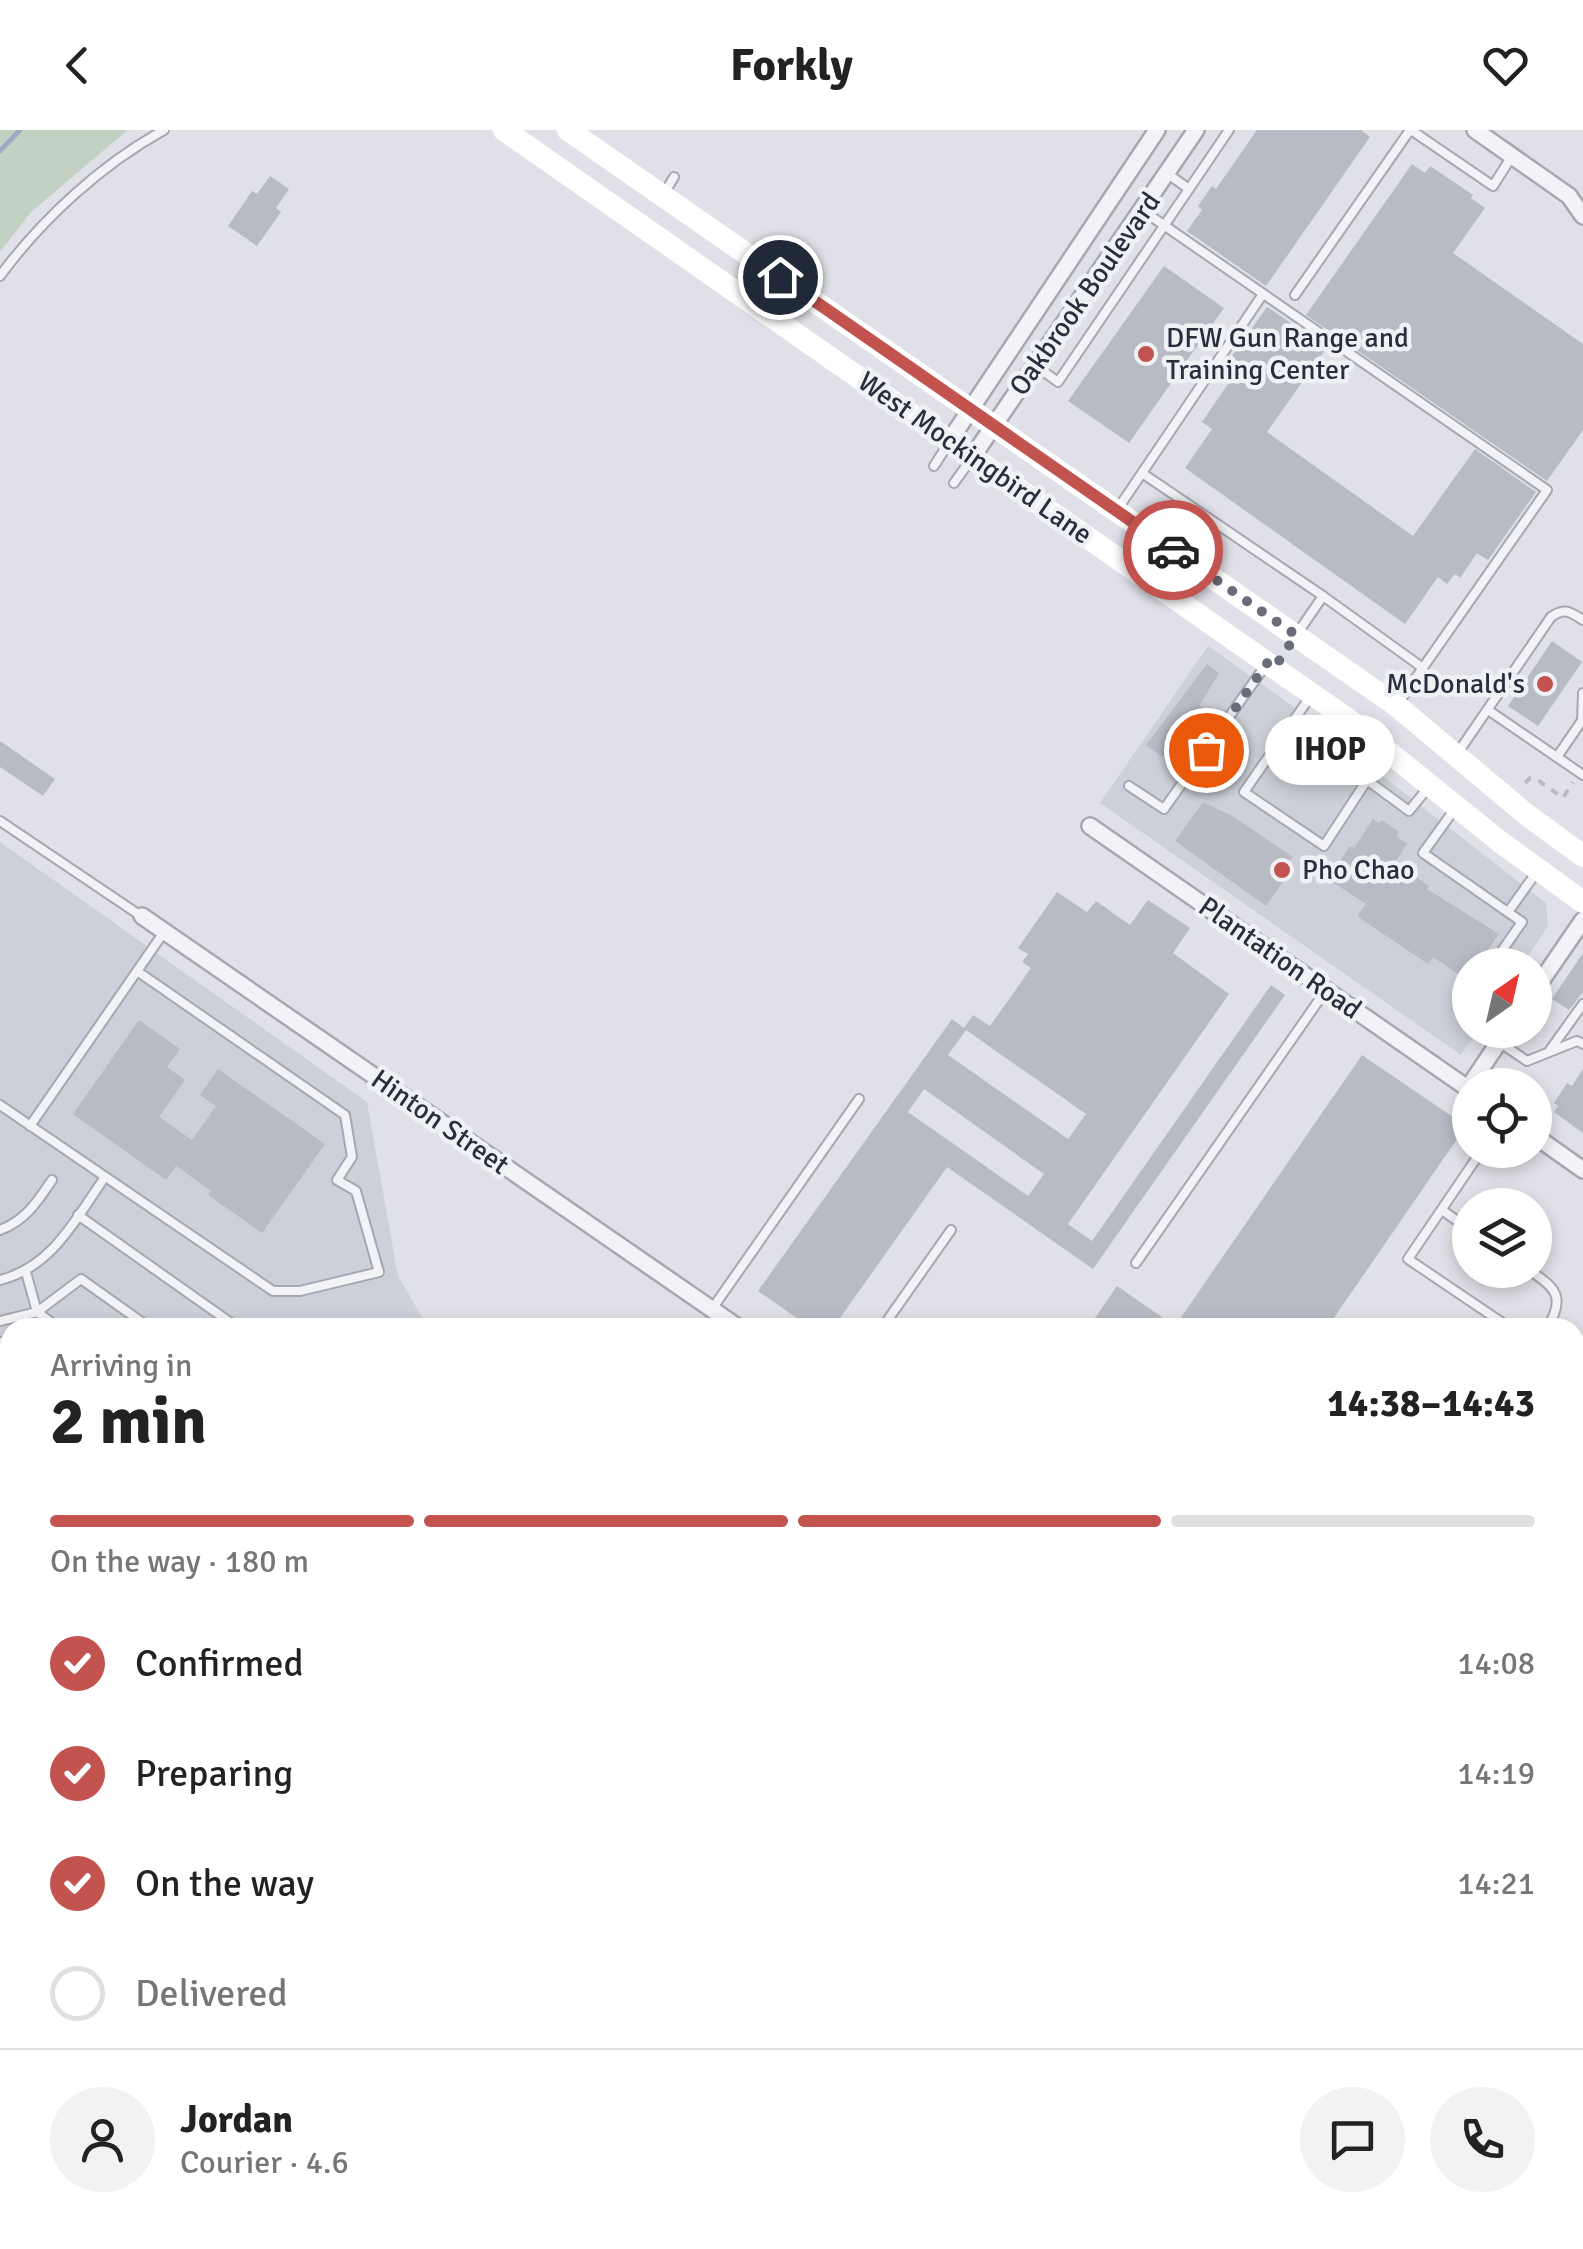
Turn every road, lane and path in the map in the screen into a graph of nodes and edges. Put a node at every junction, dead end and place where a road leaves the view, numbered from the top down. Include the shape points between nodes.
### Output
1 (164, 130) edge
2 (504, 130) edge
3 (568, 130) edge
4 (1157, 130) edge
5 (1196, 130) edge
6 (1229, 130) edge
7 (1410, 130) edge
8 (1475, 130) edge
9 (1512, 156) junction
10 (1168, 174) junction
11 (668, 186) junction
12 (1109, 186) junction
13 (1190, 189) junction
14 (1142, 210) junction
15 (1583, 216) edge
16 (642, 226) junction
17 (1164, 226) junction
18 (0, 276) edge
19 (1262, 294) junction
20 (1294, 296) dead end
21 (1036, 366) junction
22 (970, 409) junction
23 (994, 426) junction
24 (950, 440) junction
25 (973, 456) junction
26 (934, 466) dead end
27 (1142, 473) junction
28 (954, 483) dead end
29 (1117, 510) junction
30 (1323, 596) junction
31 (1580, 621) edge
32 (1296, 635) junction
33 (1272, 665) junction
34 (1423, 668) junction
35 (1583, 693) edge
36 (1312, 694) junction
37 (1396, 706) junction
38 (1488, 710) junction
39 (1582, 720) edge
40 (1388, 749) junction
41 (1456, 754) junction
42 (1557, 757) junction
43 (1583, 775) edge
44 (1367, 780) junction
45 (1573, 782) dead end
46 (1525, 783) dead end
47 (1430, 784) junction
48 (1128, 786) dead end
49 (1457, 806) junction
50 (0, 820) edge
51 (1086, 824) dead end
52 (1583, 856) edge
53 (1538, 870) junction
54 (1583, 902) edge
55 (1508, 912) junction
56 (142, 916) joint
57 (1583, 920) edge
58 (164, 932) junction
59 (1504, 948) edge
60 (1552, 965) edge
61 (138, 971) junction
62 (1326, 990) junction
63 (1583, 1004) edge
64 (1583, 1044) edge
65 (1514, 1048) edge
66 (1548, 1054) junction
67 (1452, 1077) edge
68 (859, 1098) dead end
69 (0, 1105) edge
70 (30, 1126) junction
71 (1552, 1148) edge
72 (1470, 1168) edge
73 (1583, 1170) edge
74 (105, 1177) junction
75 (52, 1180) dead end
76 (1442, 1210) junction
77 (78, 1215) junction
78 (1452, 1217) edge
79 (0, 1230) edge
80 (951, 1230) dead end
81 (1136, 1264) dead end
82 (26, 1272) junction
83 (0, 1280) edge
84 (1552, 1287) edge
85 (712, 1310) junction
86 (37, 1312) junction
87 (15, 1318) edge
88 (45, 1318) edge
89 (136, 1318) edge
90 (224, 1318) edge
91 (724, 1318) edge
92 (889, 1318) edge
93 (1495, 1318) edge
94 (1553, 1318) edge

1 - 18 lane via 102,170
2 - 16 main road, West Mockingbird Lane
3 - 11 main road, West Mockingbird Lane
4 - 12 street, Oakbrook Boulevard
5 - 10 street, Oakbrook Boulevard
6 - 13 lane
7 - 9 lane via 1493,186
7 - 20 lane
8 - 9 street
9 - 15 street via 1569,196
10 - 13 lane
10 - 14 street, Oakbrook Boulevard
11 - 16 main road
11 - 22 main road, West Mockingbird Lane
12 - 14 street
12 - 22 street, Oakbrook Boulevard
13 - 17 lane
14 - 17 lane
14 - 21 street, Oakbrook Boulevard
16 - 24 main road, West Mockingbird Lane
17 - 19 lane
17 - 21 lane via 1058,382
19 - 27 lane
19 - 34 lane via 1547,490
21 - 23 street, Oakbrook Boulevard
22 - 23 main road, West Mockingbird Lane
22 - 24 street, Oakbrook Boulevard
23 - 25 street, Oakbrook Boulevard
23 - 29 main road, West Mockingbird Lane
24 - 25 main road, West Mockingbird Lane
24 - 26 lane
25 - 28 lane
25 - 33 main road, West Mockingbird Lane
27 - 29 lane
27 - 30 lane
29 - 32 main road, West Mockingbird Lane
30 - 32 lane
30 - 34 lane
31 - 38 lane via 1569,610 1551,616
32 - 33 main road
32 - 37 main road, West Mockingbird Lane
33 - 36 main road, West Mockingbird Lane
33 - 48 lane via 1164,808
34 - 37 lane
35 - 39 lane
36 - 40 main road, West Mockingbird Lane
36 - 44 lane via 1244,792 1324,846
37 - 41 main road, West Mockingbird Lane
38 - 41 lane
38 - 42 lane
39 - 42 lane
40 - 44 lane
40 - 47 main road, West Mockingbird Lane
41 - 52 main road, West Mockingbird Lane
42 - 43 lane
44 - 47 lane via 1410,811
45 - 46 path via 1562,798 1535,778
47 - 49 main road, West Mockingbird Lane
49 - 53 main road, West Mockingbird Lane
49 - 55 lane via 1423,853
50 - 56 lane
51 - 62 street, Plantation Road
53 - 54 main road, West Mockingbird Lane
53 - 55 lane
55 - 59 lane via 1522,922
56 - 58 street, Hinton Street
57 - 60 street
58 - 61 lane
58 - 85 street, Hinton Street
61 - 70 lane
61 - 74 lane via 345,1114 352,1157 337,1180 356,1192 380,1272 274,1290
62 - 67 street, Plantation Road
62 - 81 lane
63 - 66 lane
64 - 66 lane
65 - 66 lane via 1526,1060
68 - 85 lane
69 - 70 lane
70 - 74 lane
71 - 73 street
72 - 76 lane
74 - 77 lane
75 - 79 lane via 14,1226
76 - 78 lane
76 - 93 lane via 1408,1258
77 - 82 lane via 46,1258
77 - 90 lane
80 - 92 lane
82 - 83 lane
82 - 86 lane
84 - 94 lane via 1558,1298
85 - 91 street, Hinton Street
86 - 87 lane
86 - 88 lane
86 - 89 lane via 81,1279

